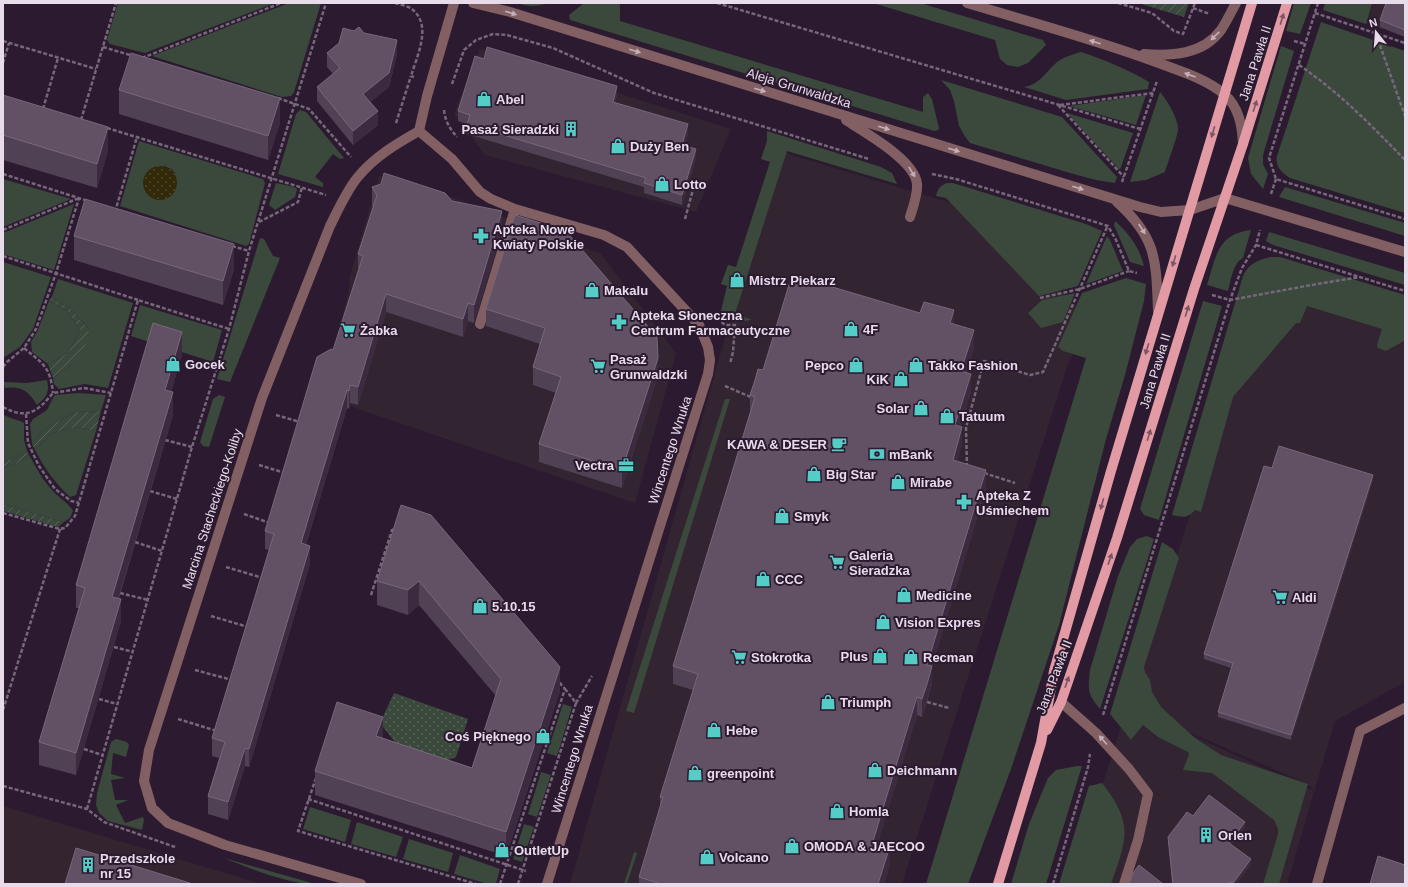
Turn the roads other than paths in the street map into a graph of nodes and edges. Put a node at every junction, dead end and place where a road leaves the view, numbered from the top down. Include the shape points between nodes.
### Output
1 (454, 3) edge
2 (473, 3) edge
3 (967, 3) edge
4 (1236, 3) edge
5 (1252, 3) edge
6 (1287, 3) edge
7 (1132, 53) junction
8 (1224, 94) junction
9 (838, 114) junction
10 (419, 131) junction
11 (1243, 144) junction
12 (1225, 198) junction
13 (1116, 200) junction
14 (515, 209) junction
15 (1190, 210) junction
16 (910, 217) dead end
17 (1405, 252) edge
18 (1158, 312) junction
19 (480, 324) dead end
20 (1061, 702) junction
21 (1405, 708) edge
22 (1040, 743) junction
23 (361, 884) edge
24 (547, 884) edge
25 (998, 884) edge
26 (1124, 884) edge
27 (1317, 884) edge

1 - 10 street
2 -> 9 street, Aleja Grunwaldzka via 510,12
7 -> 3 street
4 -> 7 street via 1220,32 1206,44 1189,52 1166,55
5 - 8 main road, Jana Pawła II
11 -> 6 main road, Jana Pawła II
8 -> 7 street via 1204,80
8 - 11 street via 1235,108 1240,121
8 -> 15 main road, Jana Pawła II
9 -> 13 street, Aleja Grunwaldzka
9 -> 16 street via 901,158 911,169 918,186
10 - 14 street, Wincentego Wnuka via 452,159 480,192
10 - 23 street, Marcina Stacheckiego-Koliby via 394,145 363,172 343,200 330,226 258,409 149,750 144,781 152,808 168,823 225,845
11 - 12 main road, Jana Pawła II
12 - 15 street, Aleja Grunwaldzka
12 - 17 street
20 -> 12 main road, Jana Pawła II via 1117,538
13 - 15 street, Aleja Grunwaldzka via 1161,212
13 -> 18 street, Aleja Grunwaldzka via 1131,214 1153,250
14 - 19 street
14 - 24 street, Wincentego Wnuka via 604,235 628,247 699,325 710,360 706,382
15 -> 18 main road, Jana Pawła II
18 -> 22 main road, Jana Pawła II via 1054,671
20 - 22 main road, Jana Pawła II
26 -> 20 street via 1138,840 1148,794 1096,733
21 - 27 street via 1360,731
22 - 25 main road, Jana Pawła II

